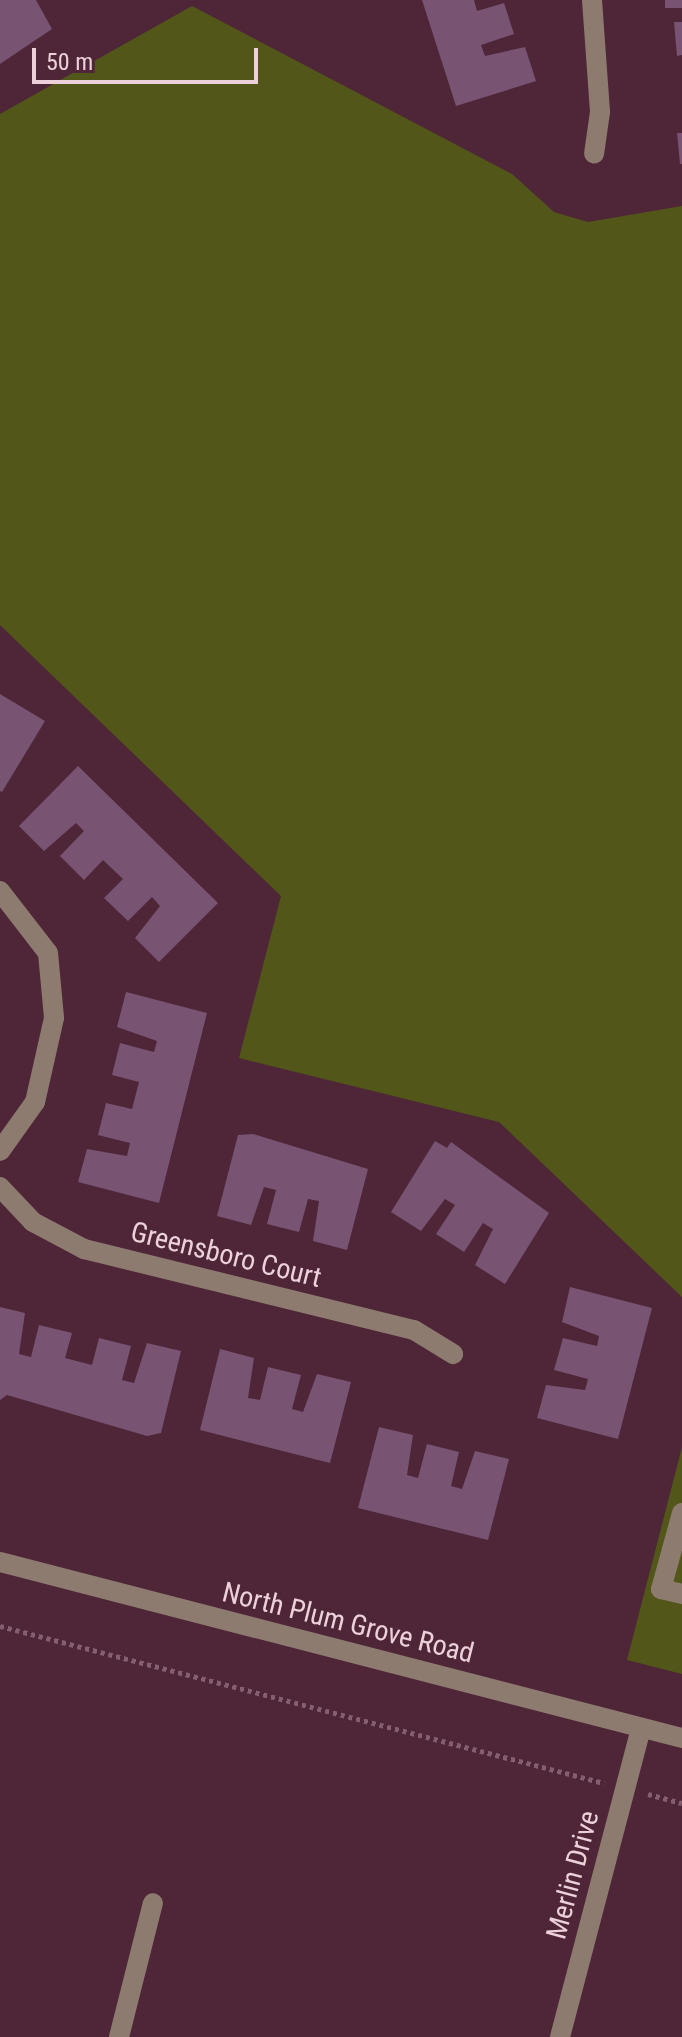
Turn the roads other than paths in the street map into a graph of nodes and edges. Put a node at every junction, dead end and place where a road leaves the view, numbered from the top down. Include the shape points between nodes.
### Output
1 (592, 0) edge
2 (594, 154) dead end
3 (0, 891) edge
4 (0, 1151) edge
5 (0, 1187) edge
6 (453, 1354) dead end
7 (682, 1513) edge
8 (0, 1562) edge
9 (682, 1594) edge
10 (641, 1728) junction
11 (682, 1738) edge
12 (153, 1903) dead end
13 (119, 2037) edge
14 (560, 2037) edge

1 - 2 street via 600,112
3 - 4 street via 48,953 54,1018 35,1102
5 - 6 street, Greensboro Court via 33,1222 84,1249 414,1330
7 - 9 street via 661,1589
8 - 10 street, North Plum Grove Road
10 - 11 street, North Plum Grove Road
10 - 14 street, Merlin Drive
12 - 13 street

